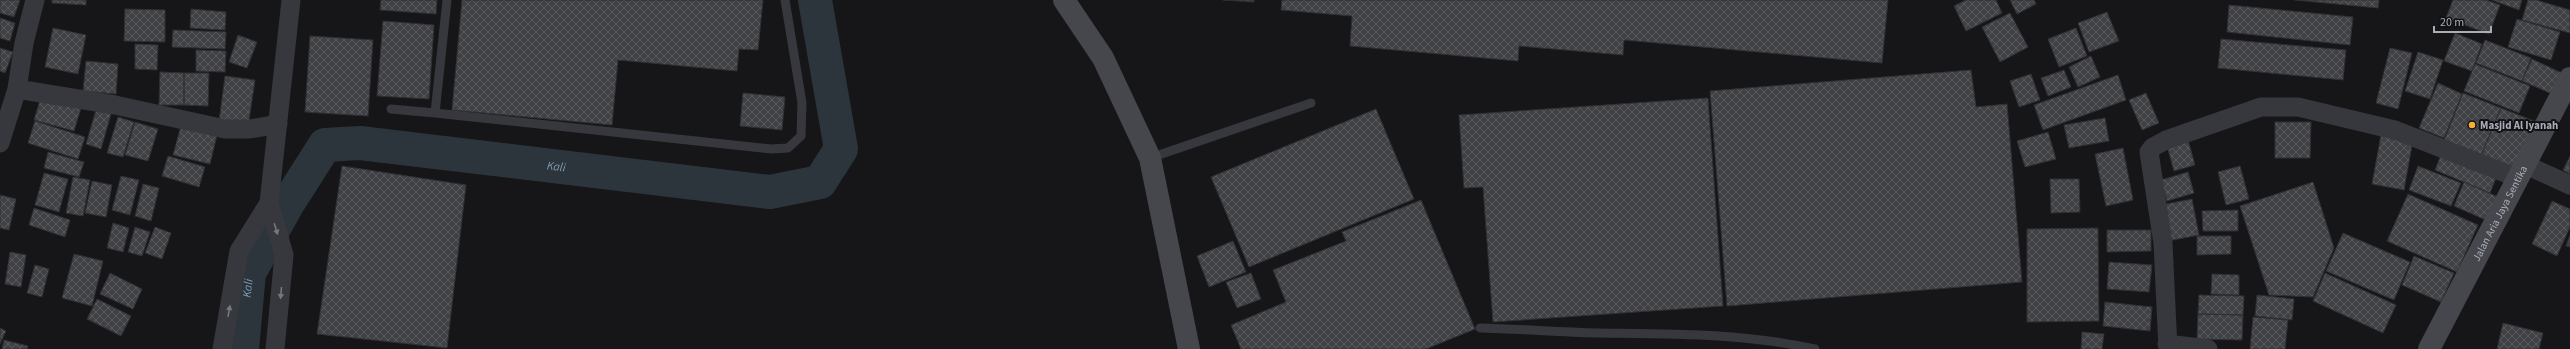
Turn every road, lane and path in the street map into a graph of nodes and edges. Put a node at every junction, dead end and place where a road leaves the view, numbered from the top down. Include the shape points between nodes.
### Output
1 (35, 0) edge
2 (291, 0) edge
3 (447, 0) edge
4 (785, 0) edge
5 (1064, 0) edge
6 (2570, 78) edge
7 (17, 89) junction
8 (1311, 103) dead end
9 (391, 109) dead end
10 (434, 113) junction
11 (278, 124) junction
12 (0, 143) edge
13 (1150, 158) junction
14 (2522, 172) junction
15 (2570, 185) edge
16 (269, 203) junction
17 (1480, 328) dead end
18 (2168, 347) edge
19 (222, 349) edge
20 (275, 349) edge
21 (1189, 349) edge
22 (1815, 349) edge
23 (2208, 349) edge
24 (2429, 349) edge

1 - 7 street via 24,43
2 - 11 street
3 - 10 lane
4 - 10 lane via 802,103 801,136 788,148 770,150
5 - 13 street via 1103,58
6 - 14 street, Jalan Aria Jaya Sentika
7 - 11 street via 122,106 225,129 250,129
7 - 12 street
8 - 13 lane
9 - 10 lane
11 - 16 street
13 - 21 street
14 - 15 street
14 - 18 street via 2395,130 2298,107 2261,107 2166,140 2149,152 2163,243
14 - 24 street, Jalan Aria Jaya Sentika
19 -> 16 street via 239,251
16 -> 20 street via 284,255
17 - 22 lane via 1721,335 1778,341
18 - 23 street

